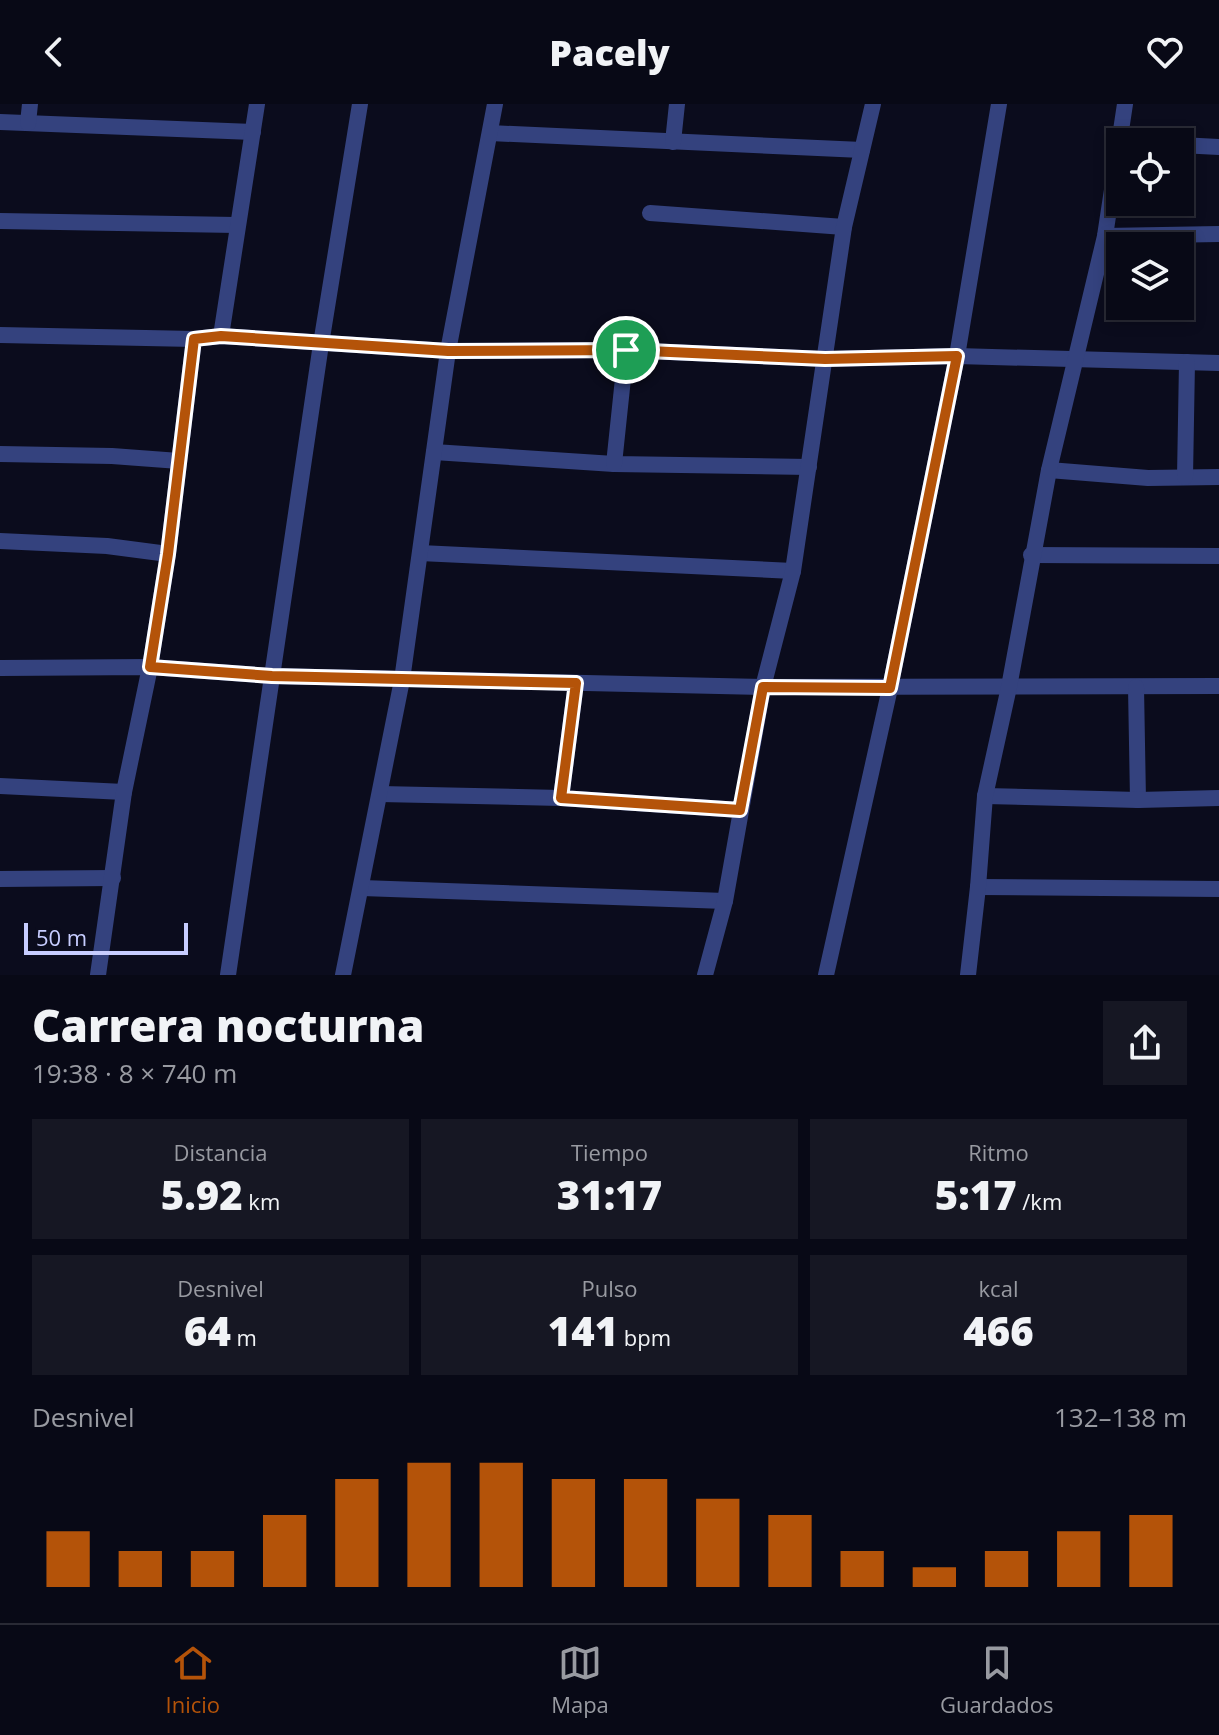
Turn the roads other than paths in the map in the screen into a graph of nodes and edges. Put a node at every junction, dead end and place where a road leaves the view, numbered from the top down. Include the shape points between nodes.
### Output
1 (30, 104) edge
2 (257, 104) edge
3 (360, 104) edge
4 (495, 104) edge
5 (677, 104) edge
6 (873, 104) edge
7 (999, 104) edge
8 (1125, 104) edge
9 (0, 122) edge
10 (28, 123) junction
11 (1122, 128) edge
12 (253, 132) junction
13 (490, 133) junction
14 (673, 142) junction
15 (1194, 146) edge
16 (1219, 147) edge
17 (862, 150) junction
18 (650, 213) dead end
19 (1108, 216) edge
20 (0, 221) edge
21 (236, 225) junction
22 (844, 227) junction
23 (1219, 234) edge
24 (1105, 236) junction
25 (0, 335) edge
26 (221, 336) junction
27 (194, 339) junction
28 (321, 344) junction
29 (626, 350) junction
30 (448, 351) junction
31 (957, 356) junction
32 (825, 359) junction
33 (1077, 360) junction
34 (1187, 362) junction
35 (1219, 363) edge
36 (434, 452) junction
37 (0, 454) edge
38 (179, 461) junction
39 (614, 464) junction
40 (809, 467) junction
41 (1049, 470) junction
42 (1185, 477) junction
43 (1219, 477) edge
44 (0, 541) edge
45 (420, 553) junction
46 (168, 554) junction
47 (1031, 555) junction
48 (1219, 556) edge
49 (793, 571) junction
50 (150, 667) junction
51 (0, 668) edge
52 (272, 676) junction
53 (402, 680) junction
54 (576, 683) junction
55 (1219, 686) edge
56 (763, 687) junction
57 (1009, 687) junction
58 (1136, 687) junction
59 (890, 688) junction
60 (0, 786) edge
61 (124, 792) junction
62 (380, 794) junction
63 (985, 796) junction
64 (561, 798) junction
65 (1219, 798) edge
66 (1138, 800) junction
67 (740, 810) junction
68 (113, 878) junction
69 (0, 879) edge
70 (978, 887) junction
71 (362, 888) junction
72 (1219, 889) edge
73 (725, 901) junction
74 (98, 975) edge
75 (228, 975) edge
76 (343, 975) edge
77 (705, 975) edge
78 (826, 975) edge
79 (968, 975) edge

1 - 10 street
2 - 12 street
3 - 28 street
4 - 13 street
5 - 14 street
6 - 17 street
7 - 31 street
8 - 11 street
9 - 10 street
10 - 12 street
12 - 21 street
13 - 14 street
13 - 30 street
14 - 17 street
15 - 16 street
17 - 22 street
18 - 22 street
19 - 24 street
20 - 21 street
21 - 26 street
22 - 32 street
23 - 24 street
24 - 33 street
25 - 27 street
26 - 27 street
26 - 28 street
27 - 38 street
28 - 30 street
28 - 52 street
29 - 30 street
29 - 32 street
29 - 39 street
30 - 36 street
31 - 32 street
31 - 33 street
31 - 59 street
32 - 40 street
33 - 34 street
33 - 41 street
34 - 35 street
34 - 42 street
36 - 39 street
36 - 45 street
37 - 38 street
38 - 46 street
39 - 40 street
40 - 49 street
41 - 42 street
41 - 47 street
42 - 43 street
44 - 46 street
45 - 49 street
45 - 53 street
46 - 50 street
47 - 48 street
47 - 57 street
49 - 56 street
50 - 51 street
50 - 52 street
50 - 61 street
52 - 53 street
52 - 75 street
53 - 54 street
53 - 62 street
54 - 56 street
54 - 64 street
55 - 58 street
56 - 59 street
56 - 67 street
57 - 58 street
57 - 59 street
57 - 63 street
58 - 66 street
59 - 78 street
60 - 61 street
61 - 68 street
62 - 64 street
62 - 71 street
63 - 66 street
63 - 70 street
64 - 67 street
65 - 66 street
67 - 73 street
68 - 69 street
68 - 74 street
70 - 72 street
70 - 79 street
71 - 73 street
71 - 76 street
73 - 77 street

